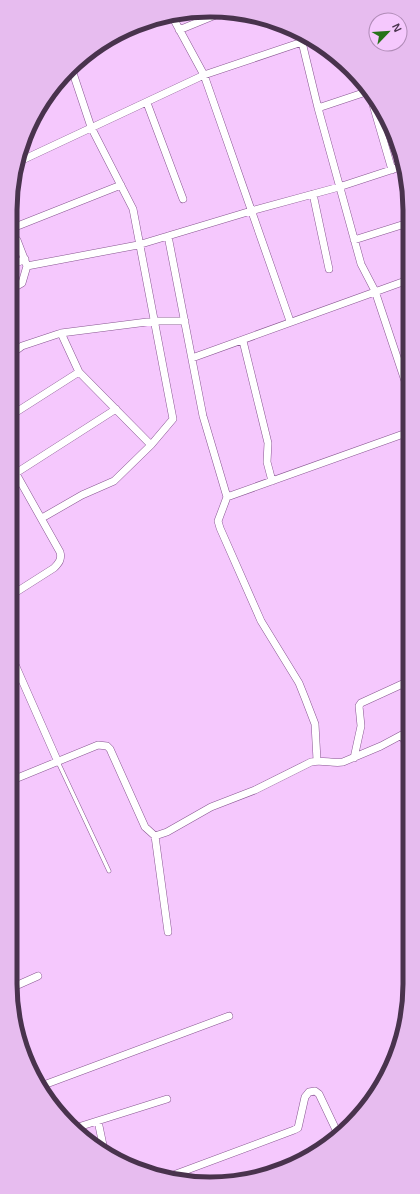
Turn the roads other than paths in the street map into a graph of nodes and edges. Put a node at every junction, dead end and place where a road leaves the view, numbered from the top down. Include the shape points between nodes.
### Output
1 (211, 17) edge
2 (174, 21) edge
3 (179, 30) junction
4 (302, 42) joint
5 (74, 74) edge
6 (204, 75) junction
7 (363, 93) edge
8 (147, 103) junction
9 (318, 108) junction
10 (375, 110) edge
11 (92, 127) junction
12 (24, 159) edge
13 (398, 168) edge
14 (392, 170) junction
15 (121, 185) junction
16 (339, 187) junction
17 (313, 194) junction
18 (183, 198) dead end
19 (251, 211) junction
20 (403, 224) edge
21 (17, 226) edge
22 (168, 236) junction
23 (17, 240) edge
24 (354, 240) junction
25 (140, 245) junction
26 (26, 262) junction
27 (17, 264) edge
28 (329, 269) dead end
29 (403, 282) edge
30 (17, 286) edge
31 (374, 291) junction
32 (155, 321) junction
33 (185, 321) junction
34 (290, 321) junction
35 (61, 333) junction
36 (243, 341) junction
37 (17, 349) edge
38 (192, 358) junction
39 (79, 372) junction
40 (403, 376) edge
41 (116, 409) junction
42 (17, 412) edge
43 (403, 434) edge
44 (151, 444) junction
45 (17, 472) edge
46 (17, 475) edge
47 (272, 481) junction
48 (228, 497) junction
49 (42, 518) junction
50 (17, 592) edge
51 (17, 669) edge
52 (403, 684) edge
53 (402, 735) edge
54 (354, 758) junction
55 (317, 760) junction
56 (58, 762) junction
57 (17, 778) edge
58 (155, 836) junction
59 (109, 871) dead end
60 (168, 932) dead end
61 (38, 976) dead end
62 (17, 985) edge
63 (228, 1016) dead end
64 (46, 1084) edge
65 (167, 1099) dead end
66 (98, 1121) junction
67 (80, 1126) edge
68 (336, 1130) edge
69 (103, 1144) edge
70 (178, 1174) edge

1 - 3 street
2 - 3 street
3 - 6 street
4 - 6 street
4 - 9 street
5 - 11 street
6 - 8 street
6 - 19 street
7 - 9 street
8 - 11 street
8 - 18 street
9 - 16 street
10 - 14 street
11 - 12 street
11 - 15 street
13 - 14 street
14 - 16 street
15 - 21 street
15 - 25 street via 133,209
16 - 17 street
16 - 24 street
17 - 19 street
17 - 28 street
19 - 22 street
19 - 34 street
20 - 24 street
22 - 25 street
22 - 33 street
23 - 26 street
24 - 31 street via 361,264
25 - 26 street
25 - 32 street
26 - 27 street
26 - 30 street via 22,283
29 - 31 street
31 - 34 street
31 - 40 street
32 - 33 street
32 - 35 street
32 - 44 street via 173,419
33 - 38 street
34 - 36 street
35 - 37 street
35 - 39 street
36 - 38 street
36 - 47 street via 268,443 267,462
38 - 48 street via 204,416
39 - 41 street
39 - 42 street
41 - 44 street
41 - 45 street
43 - 47 street
44 - 49 street via 114,481 82,495
46 - 49 street
47 - 48 street
48 - 55 street via 218,521 220,528 260,621 306,698 315,724
49 - 50 street via 60,552 59,563
51 - 56 street
52 - 54 street via 359,706 361,726
53 - 54 street
54 - 55 street via 337,763
55 - 58 street via 255,790 217,804
56 - 57 street
56 - 58 street via 98,745 110,749 145,827
56 - 59 lane
58 - 60 street
61 - 62 street
63 - 64 street
65 - 66 street
66 - 67 street
66 - 69 street
68 - 70 street via 319,1094 315,1091 309,1092 305,1097 298,1128

